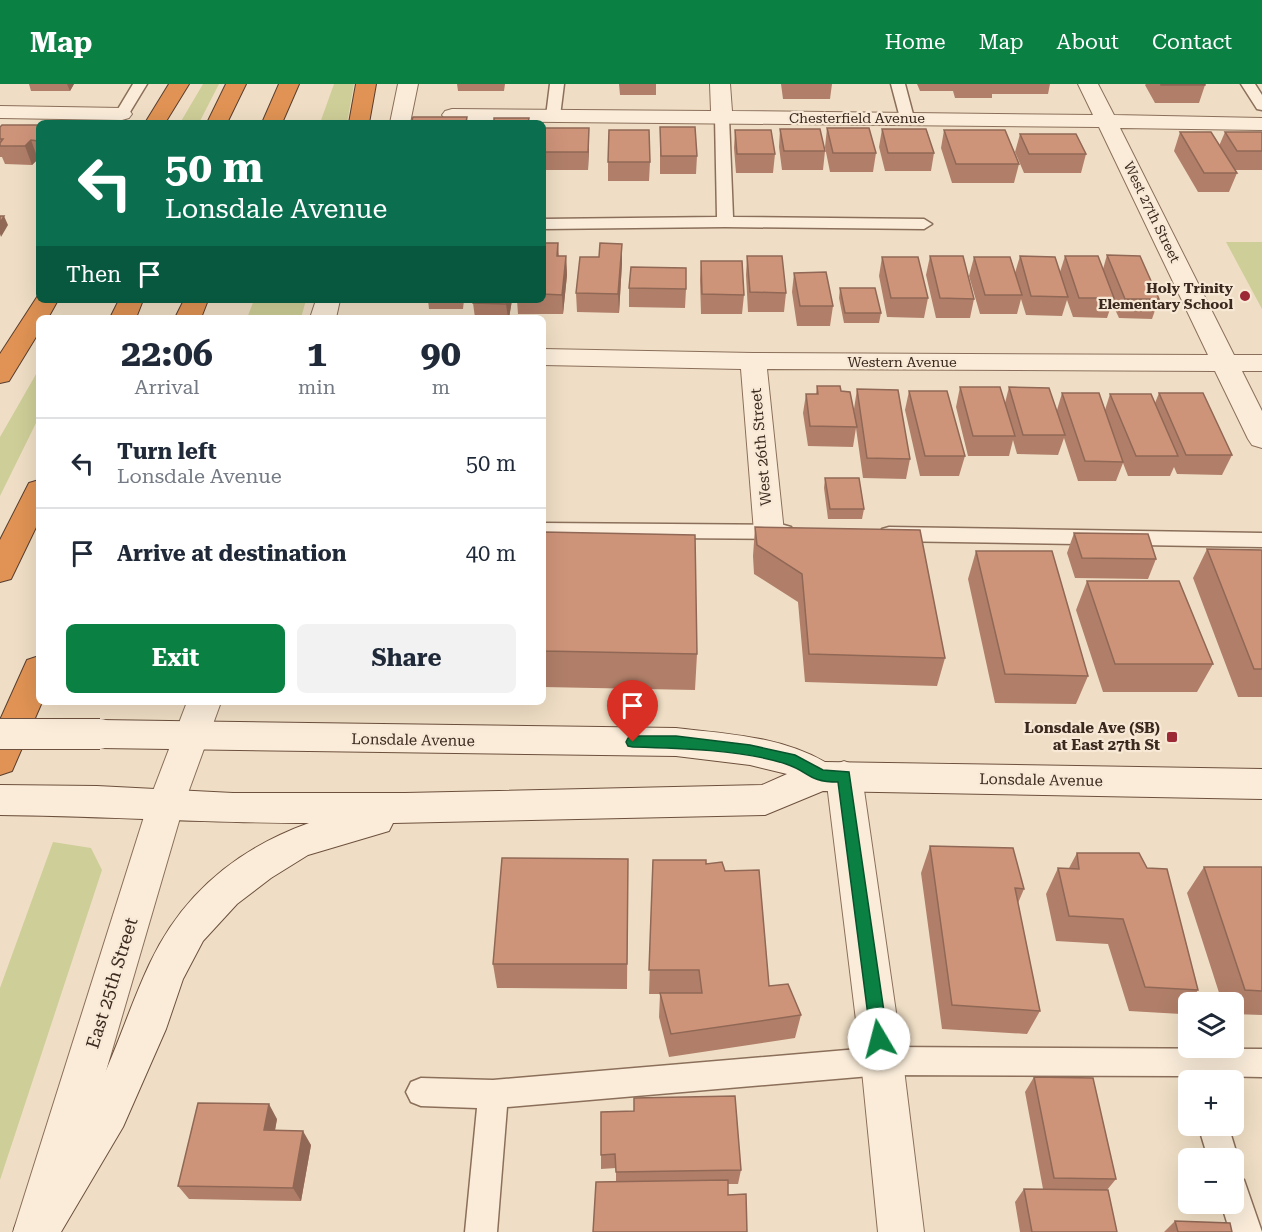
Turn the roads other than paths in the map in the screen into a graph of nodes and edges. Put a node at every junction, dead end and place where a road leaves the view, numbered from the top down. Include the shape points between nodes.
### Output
1 (140, 84) edge
2 (179, 84) edge
3 (236, 84) edge
4 (289, 84) edge
5 (366, 84) edge
6 (408, 84) edge
7 (557, 84) edge
8 (720, 84) edge
9 (898, 84) edge
10 (1088, 84) edge
11 (1248, 84) edge
12 (1262, 106) edge
13 (0, 112) edge
14 (122, 114) joint
15 (452, 115) edge
16 (553, 116) junction
17 (722, 117) junction
18 (907, 118) junction
19 (157, 120) edge
20 (218, 120) edge
21 (273, 120) edge
22 (360, 120) edge
23 (401, 120) edge
24 (1107, 121) junction
25 (1262, 124) edge
26 (724, 222) junction
27 (546, 224) edge
28 (924, 224) dead end
29 (36, 316) edge
30 (546, 357) edge
31 (753, 361) junction
32 (1226, 363) junction
33 (1262, 363) edge
34 (0, 375) edge
35 (1262, 439) edge
36 (36, 496) edge
37 (546, 530) edge
38 (769, 532) junction
39 (806, 533) edge
40 (866, 534) edge
41 (1262, 540) edge
42 (0, 571) edge
43 (36, 676) edge
44 (203, 705) edge
45 (0, 734) edge
46 (191, 736) junction
47 (0, 761) edge
48 (832, 776) junction
49 (1262, 784) edge
50 (0, 800) edge
51 (166, 804) junction
52 (405, 808) junction
53 (882, 1061) junction
54 (1262, 1063) edge
55 (1178, 1070) edge
56 (1204, 1070) edge
57 (421, 1092) dead end
58 (494, 1094) junction
59 (1240, 1214) edge
60 (36, 1231) edge
61 (481, 1232) edge
62 (901, 1232) edge
63 (1246, 1232) edge

1 - 14 lane
2 - 19 highway
3 - 20 highway
4 - 21 highway
5 - 22 highway
6 - 23 street
7 - 16 lane
8 - 17 street
9 - 18 lane
10 - 24 street, West 27th Street
11 - 12 lane
13 - 14 street
15 - 16 street, Chesterfield Avenue
16 - 17 street, Chesterfield Avenue
17 - 18 street, Chesterfield Avenue
17 - 26 lane
18 - 24 street, Chesterfield Avenue
24 - 25 street, Chesterfield Avenue
24 - 32 street, West 27th Street
26 - 27 lane
26 - 28 lane
29 - 34 highway
30 - 31 street, Western Avenue
31 - 32 street, Western Avenue
31 - 38 street, West 26th Street
32 - 33 street, Western Avenue
32 - 35 street, West 27th Street
36 - 42 highway
37 - 38 lane
38 - 39 lane
40 - 41 lane
43 - 47 highway
44 - 46 street, East 25th Street
45 - 46 street, Lonsdale Avenue, bridge
46 - 48 street, Lonsdale Avenue via 676,742 790,759
46 - 51 street, East 25th Street
48 - 49 street, Lonsdale Avenue
48 - 52 street, Lonsdale Avenue via 765,800
48 - 53 street
50 - 51 street, Lonsdale Avenue
51 - 52 street, Lonsdale Avenue
51 - 60 street, East 25th Street
52 - 60 street via 295,844 223,892 189,929 165,974 108,1112
53 - 55 lane
53 - 58 lane
53 - 62 street
54 - 56 lane
57 - 58 lane
58 - 61 lane
59 - 63 lane

